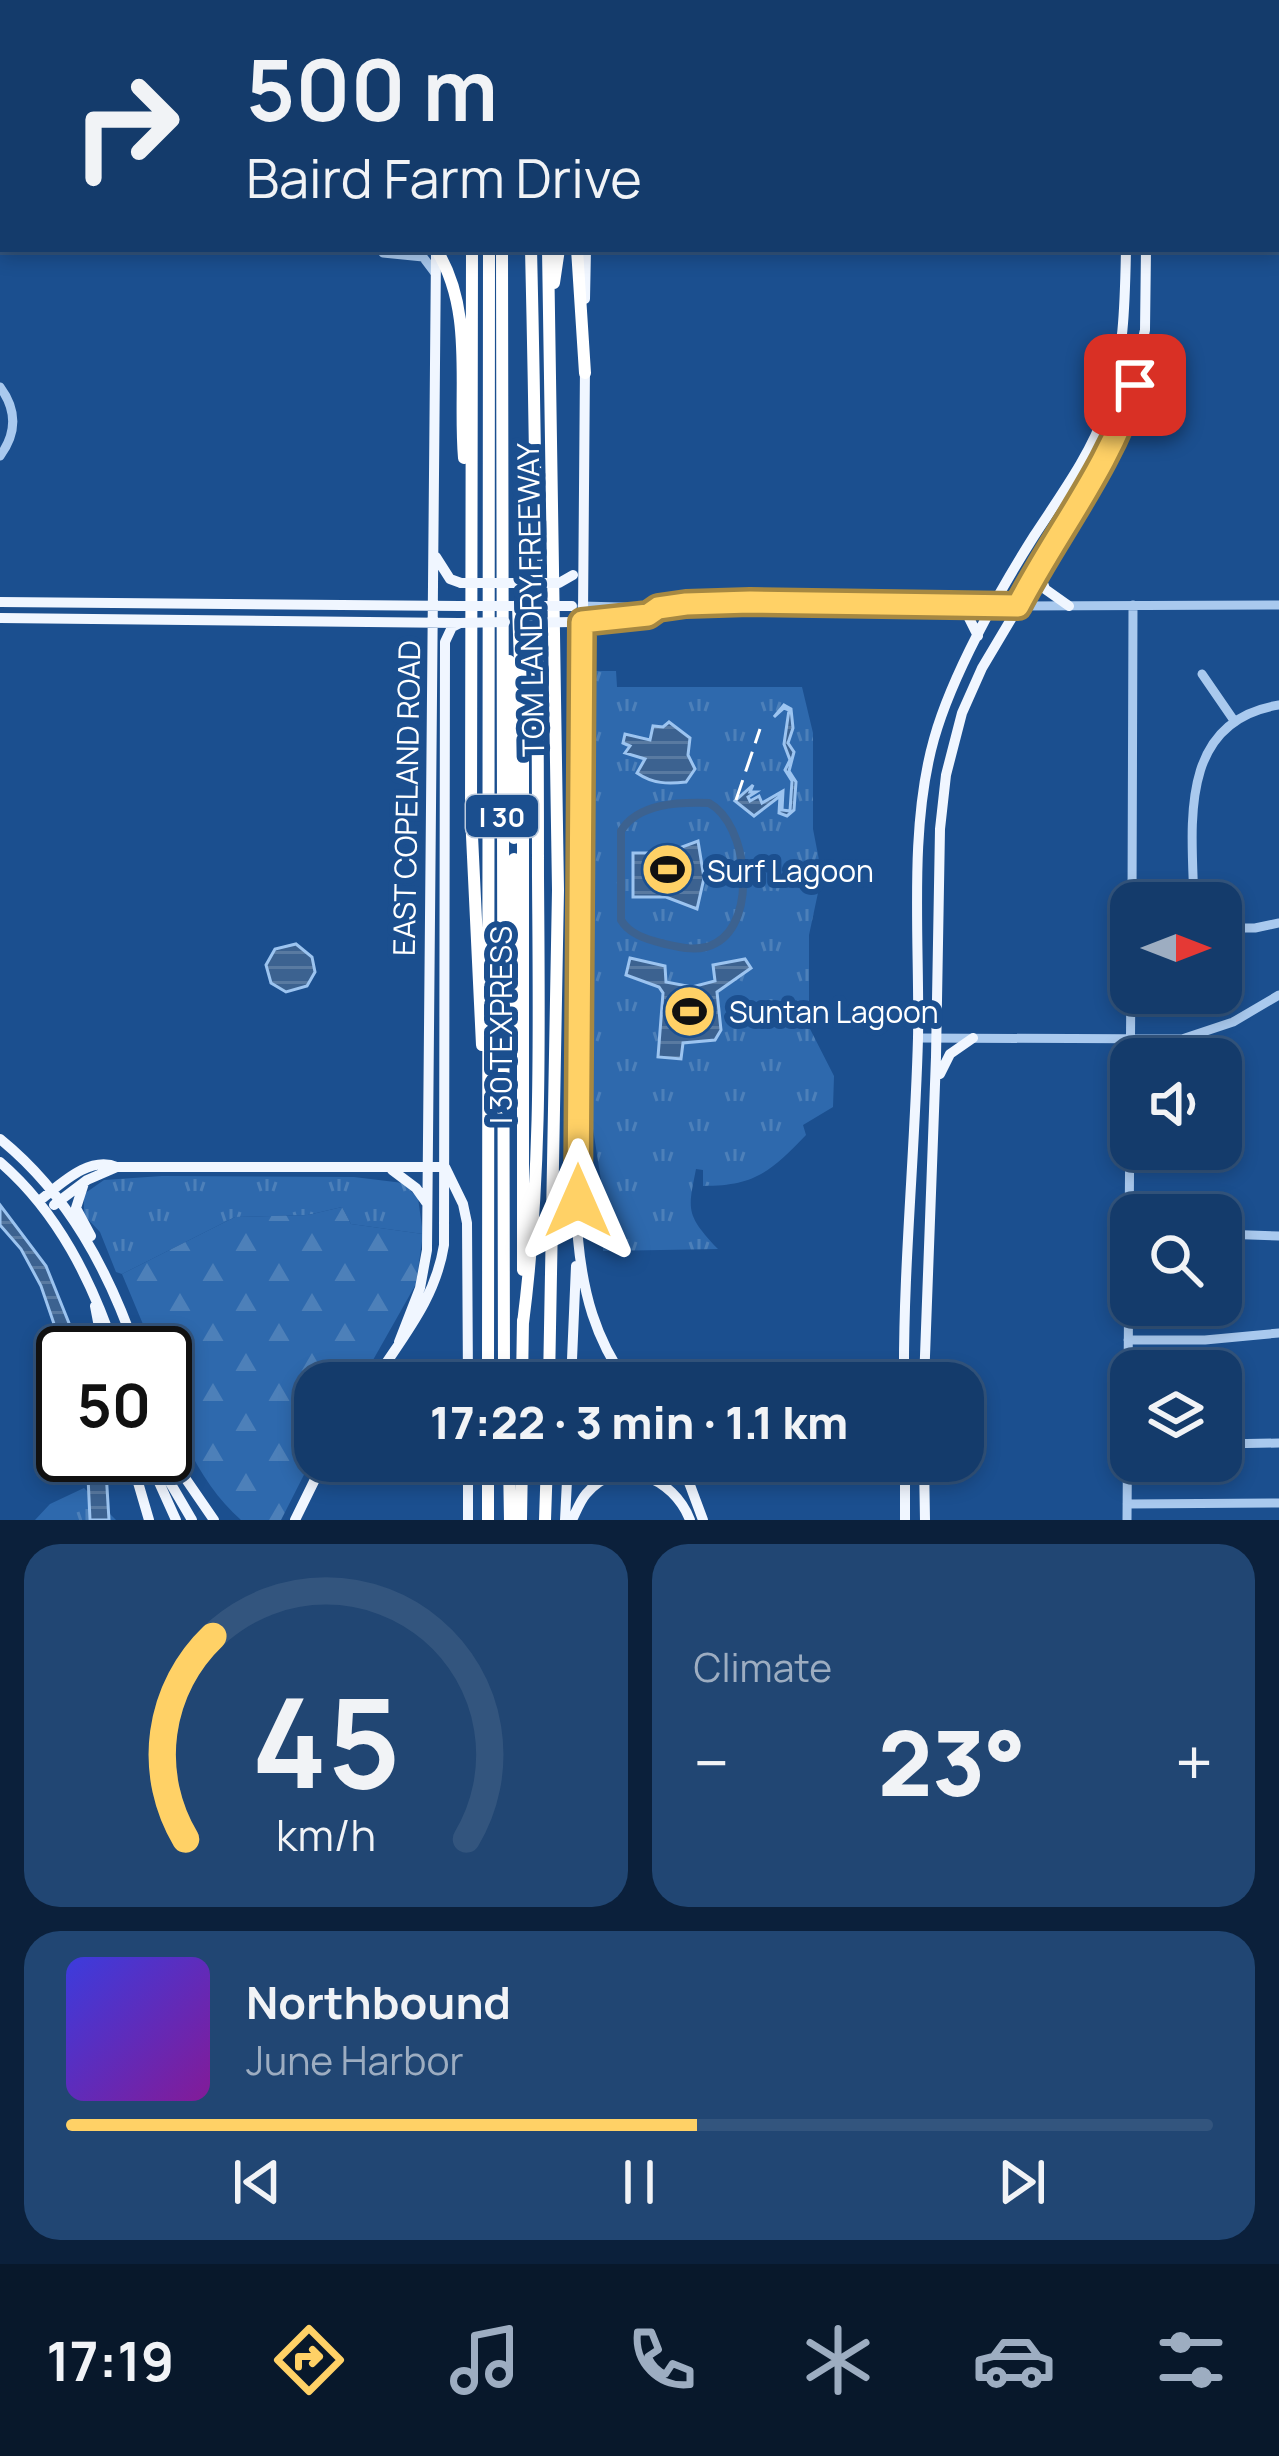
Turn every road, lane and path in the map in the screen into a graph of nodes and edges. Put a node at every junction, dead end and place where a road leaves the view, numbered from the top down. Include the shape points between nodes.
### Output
1 (380, 252) edge
2 (434, 252) edge
3 (436, 252) edge
4 (472, 252) edge
5 (489, 252) edge
6 (502, 252) edge
7 (531, 252) edge
8 (548, 252) edge
9 (558, 252) edge
10 (577, 252) edge
11 (586, 252) edge
12 (1126, 252) edge
13 (1146, 252) edge
14 (436, 275) junction
15 (549, 308) junction
16 (585, 373) junction
17 (0, 387) edge
18 (1106, 410) junction
19 (1124, 418) junction
20 (0, 456) edge
21 (470, 514) junction
22 (583, 539) junction
23 (433, 542) junction
24 (1038, 568) junction
25 (0, 602) edge
26 (432, 605) junction
27 (1133, 605) junction
28 (1279, 605) edge
29 (511, 606) junction
30 (577, 606) junction
31 (946, 606) junction
32 (1018, 606) junction
33 (1069, 606) junction
34 (996, 607) junction
35 (658, 608) junction
36 (0, 618) edge
37 (576, 622) junction
38 (460, 623) junction
39 (512, 623) junction
40 (432, 624) junction
41 (978, 636) junction
42 (1202, 674) dead end
43 (1279, 705) edge
44 (1235, 722) junction
45 (518, 739) junction
46 (428, 761) junction
47 (446, 761) junction
48 (921, 812) junction
49 (941, 813) junction
50 (1132, 882) edge
51 (1194, 882) edge
52 (1279, 923) edge
53 (1242, 928) edge
54 (1278, 998) edge
55 (918, 1038) junction
56 (937, 1038) junction
57 (1164, 1038) edge
58 (973, 1039) junction
59 (1110, 1041) edge
60 (487, 1065) junction
61 (935, 1094) junction
62 (0, 1139) edge
63 (0, 1162) edge
64 (117, 1167) junction
65 (389, 1168) junction
66 (428, 1168) junction
67 (445, 1168) junction
68 (87, 1180) junction
69 (55, 1197) junction
70 (427, 1204) junction
71 (43, 1206) junction
72 (1242, 1235) edge
73 (1279, 1236) edge
74 (578, 1239) junction
75 (91, 1246) junction
76 (92, 1291) junction
77 (523, 1323) junction
78 (99, 1326) edge
79 (106, 1326) edge
80 (127, 1326) edge
81 (1128, 1326) edge
82 (1279, 1333) edge
83 (1128, 1340) junction
84 (399, 1342) junction
85 (1128, 1350) edge
86 (386, 1362) edge
87 (468, 1362) edge
88 (488, 1362) edge
89 (507, 1362) edge
90 (507, 1362) edge
91 (522, 1362) edge
92 (549, 1362) edge
93 (572, 1362) edge
94 (613, 1362) edge
95 (904, 1362) edge
96 (925, 1362) edge
97 (1279, 1443) edge
98 (1242, 1444) edge
99 (137, 1482) edge
100 (161, 1482) edge
101 (167, 1482) edge
102 (188, 1482) edge
103 (313, 1482) edge
104 (468, 1482) edge
105 (488, 1482) edge
106 (507, 1482) edge
107 (522, 1482) edge
108 (546, 1482) edge
109 (568, 1482) edge
110 (689, 1482) edge
111 (904, 1482) edge
112 (924, 1482) edge
113 (1128, 1482) edge
114 (1279, 1503) edge
115 (1127, 1504) junction
116 (148, 1520) edge
117 (176, 1520) edge
118 (192, 1520) edge
119 (214, 1520) edge
120 (295, 1520) edge
121 (468, 1520) edge
122 (488, 1520) edge
123 (507, 1520) edge
124 (521, 1520) edge
125 (545, 1520) edge
126 (568, 1520) edge
127 (690, 1520) edge
128 (703, 1520) edge
129 (905, 1520) edge
130 (925, 1520) edge
131 (1126, 1520) edge

1 - 14 street via 423,257
2 - 14 main road, EAST COPELAND ROAD
3 - 21 highway via 461,313
4 - 21 highway
5 - 60 highway, TOM LANDRY FREEWAY / I 30
6 - 89 highway, I 30
7 - 77 highway via 538,992
8 - 15 highway, TOM LANDRY FREEWAY / I 30
9 - 15 highway
10 - 16 highway
11 - 16 main road
12 - 18 main road via 1121,346
13 - 19 main road via 1145,330
14 - 23 main road, EAST COPELAND ROAD
15 - 92 highway, TOM LANDRY FREEWAY / I 30 via 558,890
16 - 22 main road
17 - 20 street via 14,426
18 - 19 main road
18 - 34 main road
19 - 24 main road
21 - 60 highway via 472,893
22 - 23 main road, bridge via 572,574 560,583 461,584 441,570
22 - 30 main road
23 - 26 main road, EAST COPELAND ROAD
24 - 32 main road
24 - 33 main road via 1045,589
25 - 26 main road
26 - 29 main road, bridge
26 - 40 main road, EAST COPELAND ROAD
27 - 28 street
27 - 33 street
27 - 50 street
29 - 30 main road, bridge
29 - 39 highway, bridge
30 - 35 street
30 - 37 main road
31 - 34 street
31 - 35 street
31 - 41 main road via 967,614
32 - 33 street
32 - 34 street
32 - 49 main road via 962,712
34 - 41 main road
35 - 37 street
36 - 40 main road
37 - 39 main road, bridge
37 - 74 main road
38 - 39 main road, bridge
38 - 40 main road
38 - 47 main road, EAST COPELAND ROAD via 445,642
39 - 45 highway
40 - 46 main road, EAST COPELAND ROAD
41 - 48 main road via 938,727
42 - 44 street
43 - 44 street
44 - 51 street via 1208,749 1196,781
45 - 77 highway, I 30 TEXPRESS
45 - 90 highway, I 30 TEXPRESS
46 - 47 main road
46 - 66 main road, EAST COPELAND ROAD
47 - 67 main road, EAST COPELAND ROAD
48 - 49 main road
48 - 55 main road
49 - 56 main road
52 - 53 street
54 - 57 street via 1199,1035
55 - 56 street
55 - 95 main road
56 - 58 street
56 - 61 main road
58 - 59 street
58 - 61 main road via 942,1066
60 - 88 highway, TOM LANDRY FREEWAY / I 30
61 - 96 main road
62 - 69 main road
63 - 71 main road
64 - 65 main road
64 - 68 main road
64 - 69 main road via 87,1168
65 - 66 main road
65 - 70 main road
66 - 67 main road
66 - 70 main road, EAST COPELAND ROAD
67 - 84 main road, EAST COPELAND ROAD via 437,1275
67 - 87 main road via 467,1223
68 - 69 main road
68 - 75 main road via 76,1208
69 - 71 main road
69 - 75 main road
70 - 84 main road, EAST COPELAND ROAD via 423,1276
71 - 76 main road
72 - 73 street
74 - 93 main road
74 - 94 main road via 588,1306
75 - 80 main road
76 - 78 main road
76 - 79 main road
77 - 91 highway, I 30 TEXPRESS
81 - 83 street
82 - 83 street
83 - 85 street
84 - 86 main road, EAST COPELAND ROAD
97 - 98 street
99 - 116 main road
100 - 117 main road
101 - 118 main road
102 - 119 main road
103 - 120 main road
104 - 121 main road
105 - 122 highway
106 - 123 highway
107 - 124 highway
108 - 125 highway
109 - 126 main road
110 - 128 main road
111 - 129 main road
112 - 130 main road
113 - 115 street
114 - 115 street
115 - 131 street
126 - 127 main road via 597,1484 630,1473 667,1485

